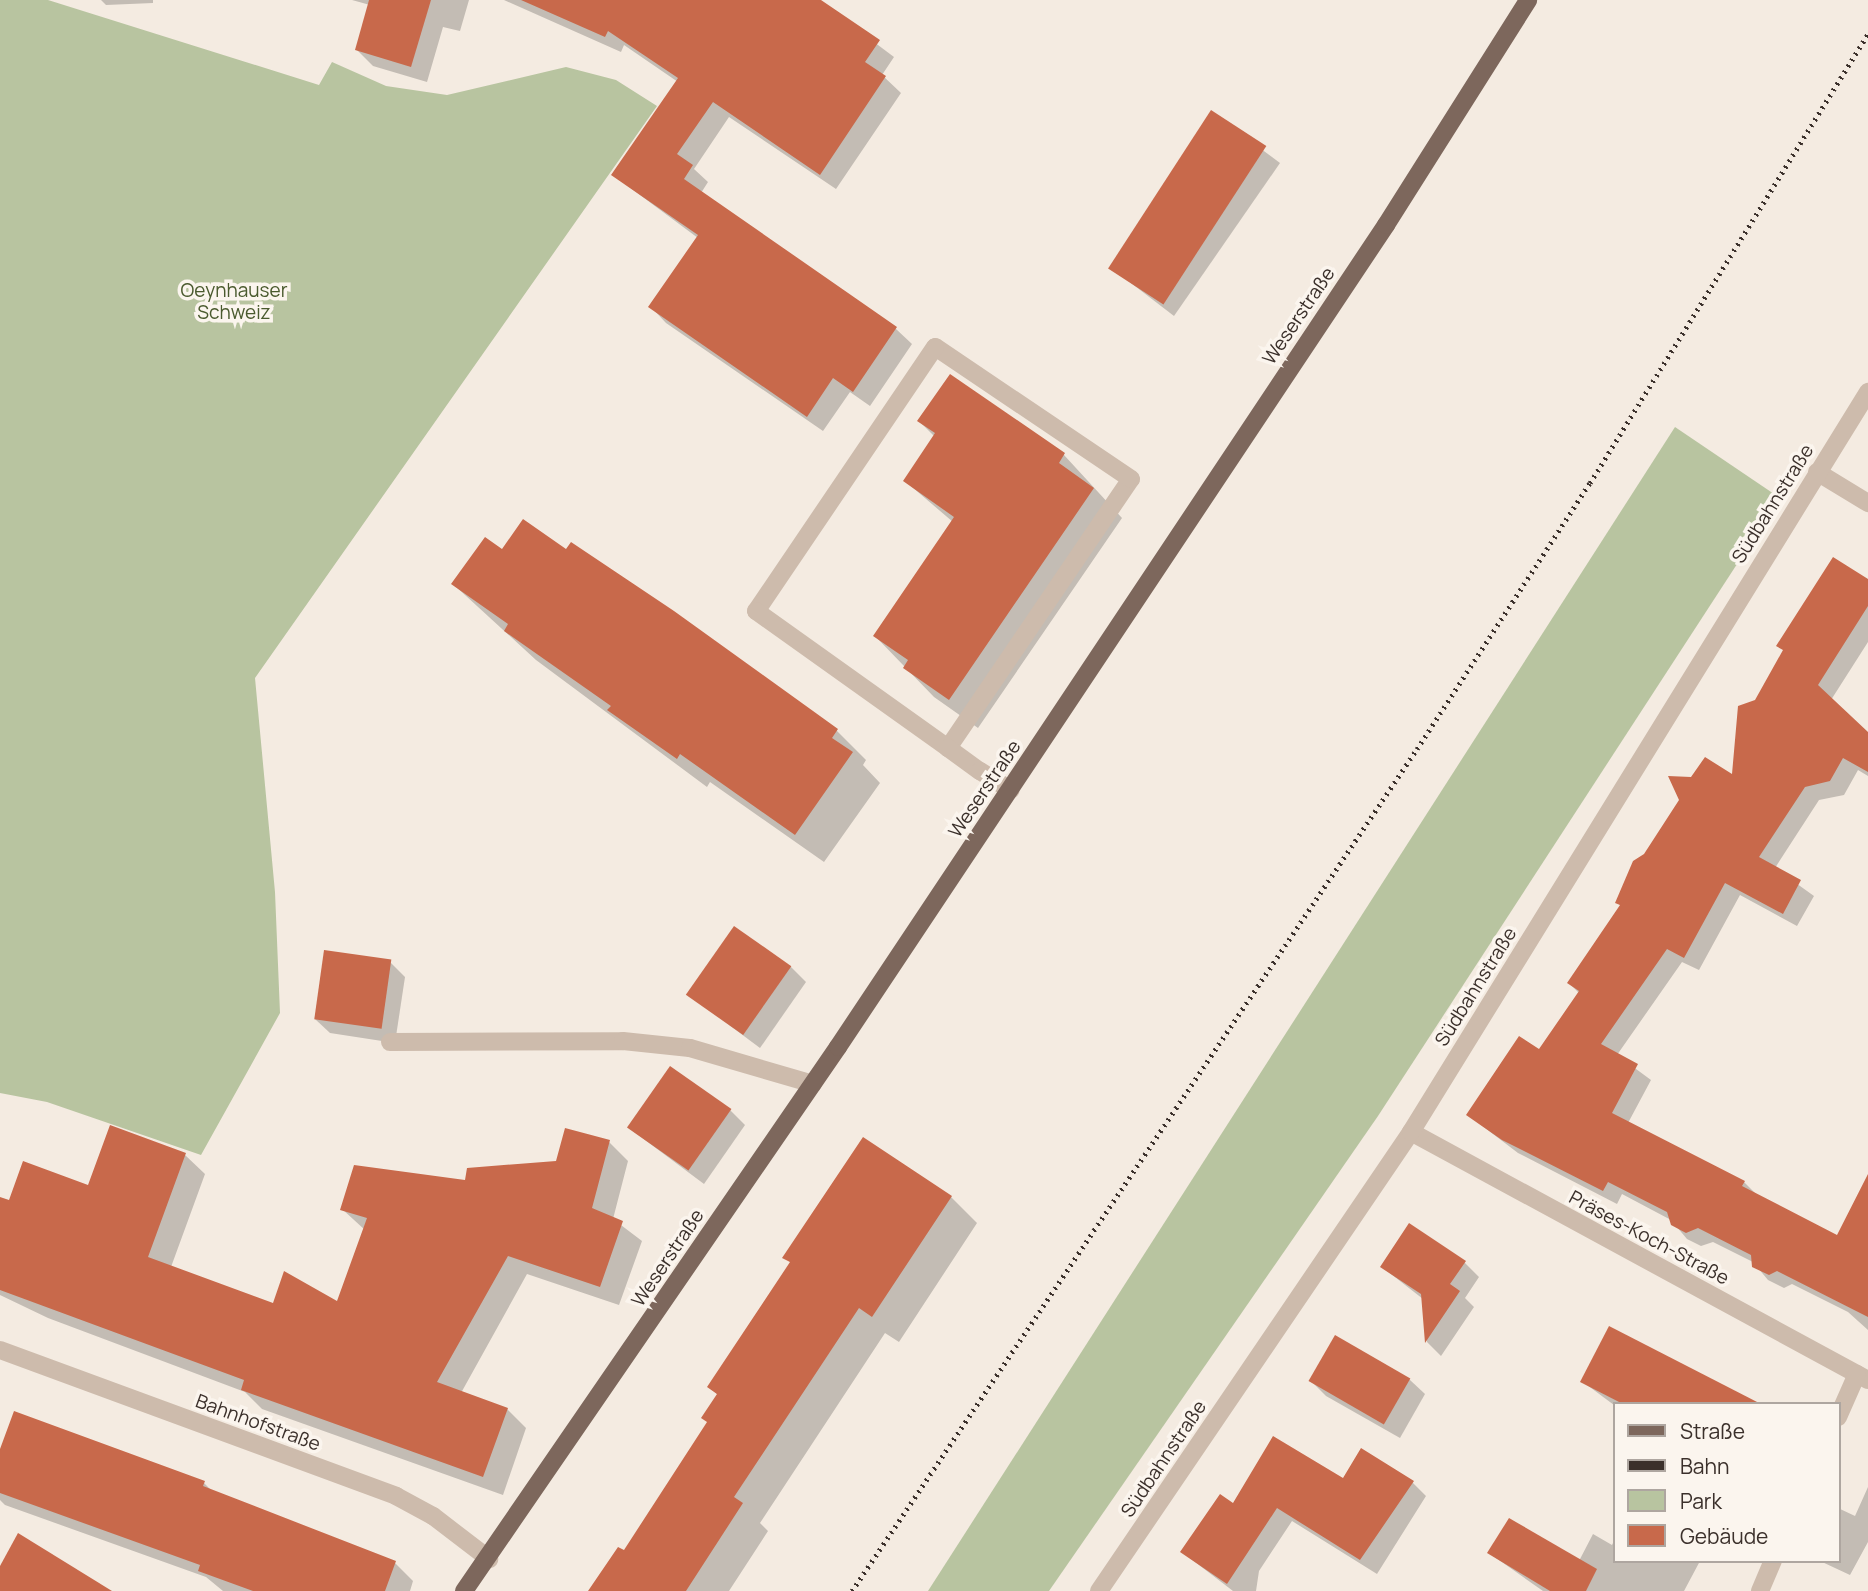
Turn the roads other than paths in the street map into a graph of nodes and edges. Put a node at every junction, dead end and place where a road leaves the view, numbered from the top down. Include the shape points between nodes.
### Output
1 (1528, 0) edge
2 (1868, 392) edge
3 (1817, 472) junction
4 (1868, 503) edge
5 (948, 748) junction
6 (1010, 790) junction
7 (390, 1042) dead end
8 (813, 1084) junction
9 (1411, 1132) junction
10 (0, 1350) edge
11 (1863, 1377) edge
12 (1840, 1414) edge
13 (489, 1559) junction
14 (1772, 1563) edge
15 (464, 1591) edge
16 (1099, 1591) edge
17 (1760, 1591) edge

1 - 6 main road, Weserstraße via 1379,235
2 - 3 street, Südbahnstraße
3 - 4 street
3 - 9 street, Südbahnstraße
5 - 5 street via 756,611 935,347 1130,479
5 - 6 street
6 - 8 main road, Weserstraße
7 - 8 street via 623,1041 690,1048
8 - 13 main road, Weserstraße
9 - 11 street, Präses-Koch-Straße
9 - 16 street, Südbahnstraße
10 - 13 street, Bahnhofstraße via 396,1496 432,1516
11 - 12 street
13 - 15 main road, Weserstraße
14 - 17 street

